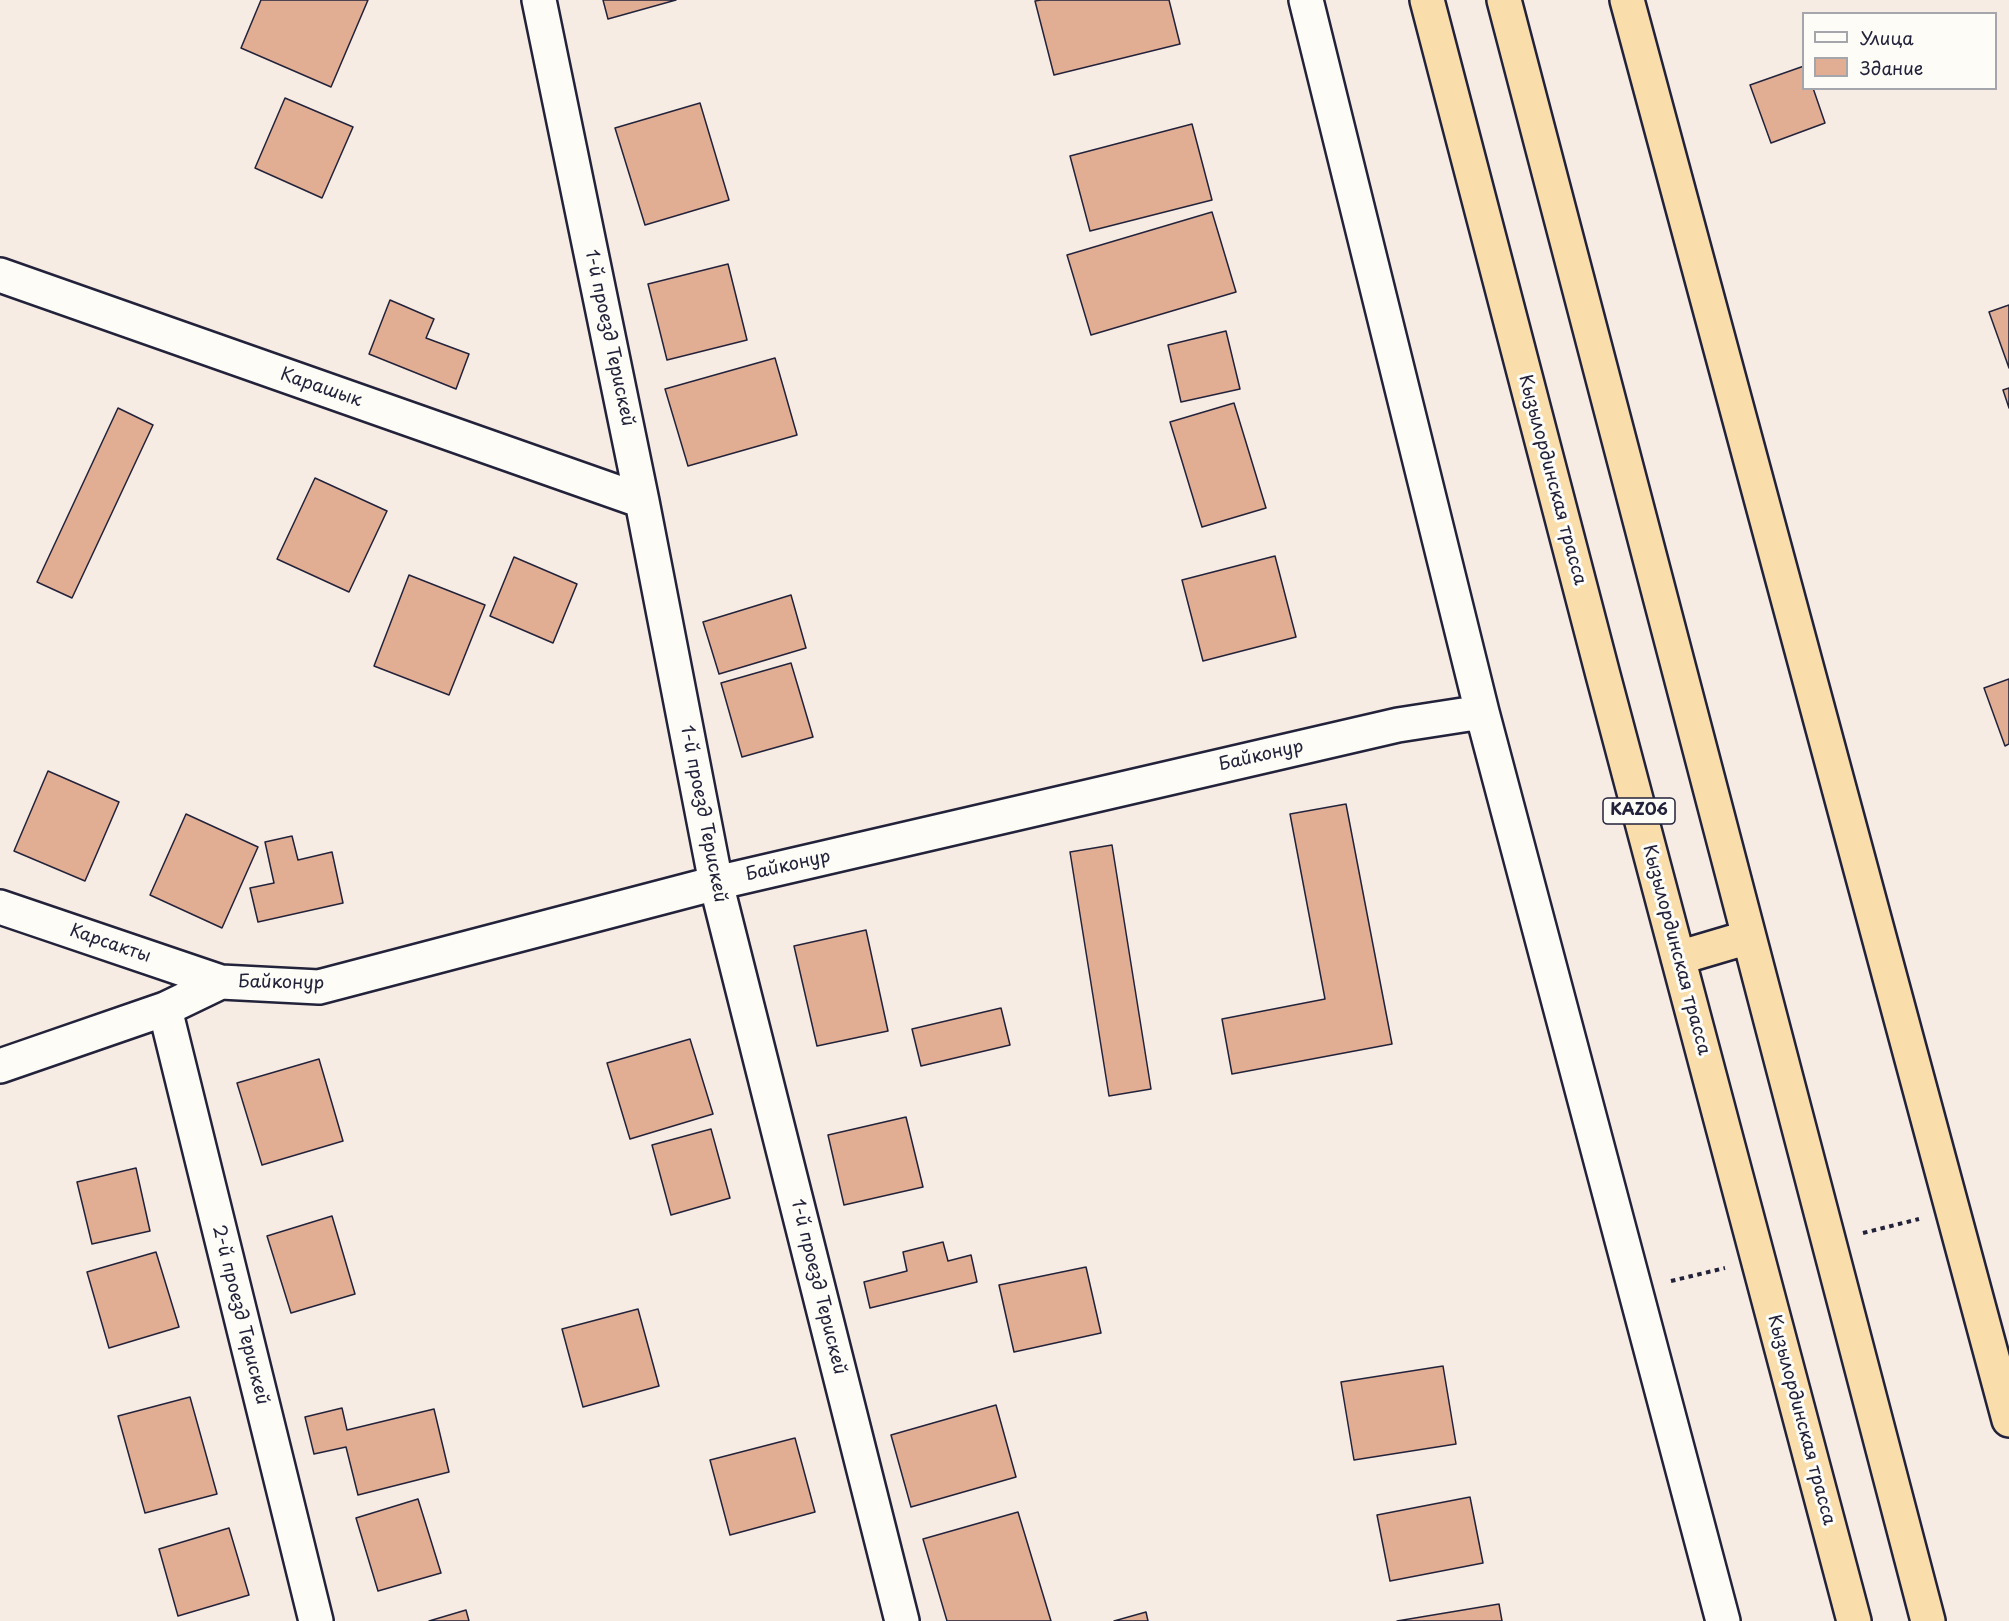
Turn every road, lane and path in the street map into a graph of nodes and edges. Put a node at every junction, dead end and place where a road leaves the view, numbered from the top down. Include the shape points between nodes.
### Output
1 (539, 0) edge
2 (1306, 0) edge
3 (1427, 0) edge
4 (1504, 0) edge
5 (1627, 0) edge
6 (0, 275) edge
7 (642, 501) junction
8 (1482, 712) junction
9 (716, 883) junction
10 (0, 907) edge
11 (1749, 937) junction
12 (1678, 958) junction
13 (221, 982) junction
14 (165, 1009) junction
15 (0, 1066) edge
16 (2009, 1420) edge
17 (316, 1621) edge
18 (902, 1621) edge
19 (1723, 1621) edge
20 (1854, 1621) edge
21 (1928, 1621) edge

1 - 7 street, 1-й проезд Терискей
2 - 8 street
3 - 12 highway, Кызылординская трасса / KАZ06
4 - 11 highway
5 - 16 highway
6 - 7 street, Карашык
7 - 9 street, 1-й проезд Терискей
8 - 9 street, Байконур via 1398,724
8 - 19 street
9 - 13 street, Байконур via 320,987
9 - 18 street, 1-й проезд Терискей
10 - 13 street, Карсакты
11 - 12 highway
11 - 21 highway
12 - 20 highway, Кызылординская трасса / KАZ06
13 - 14 street, Байконур
14 - 15 street, Байконур
14 - 17 street, 2-й проезд Терискей

